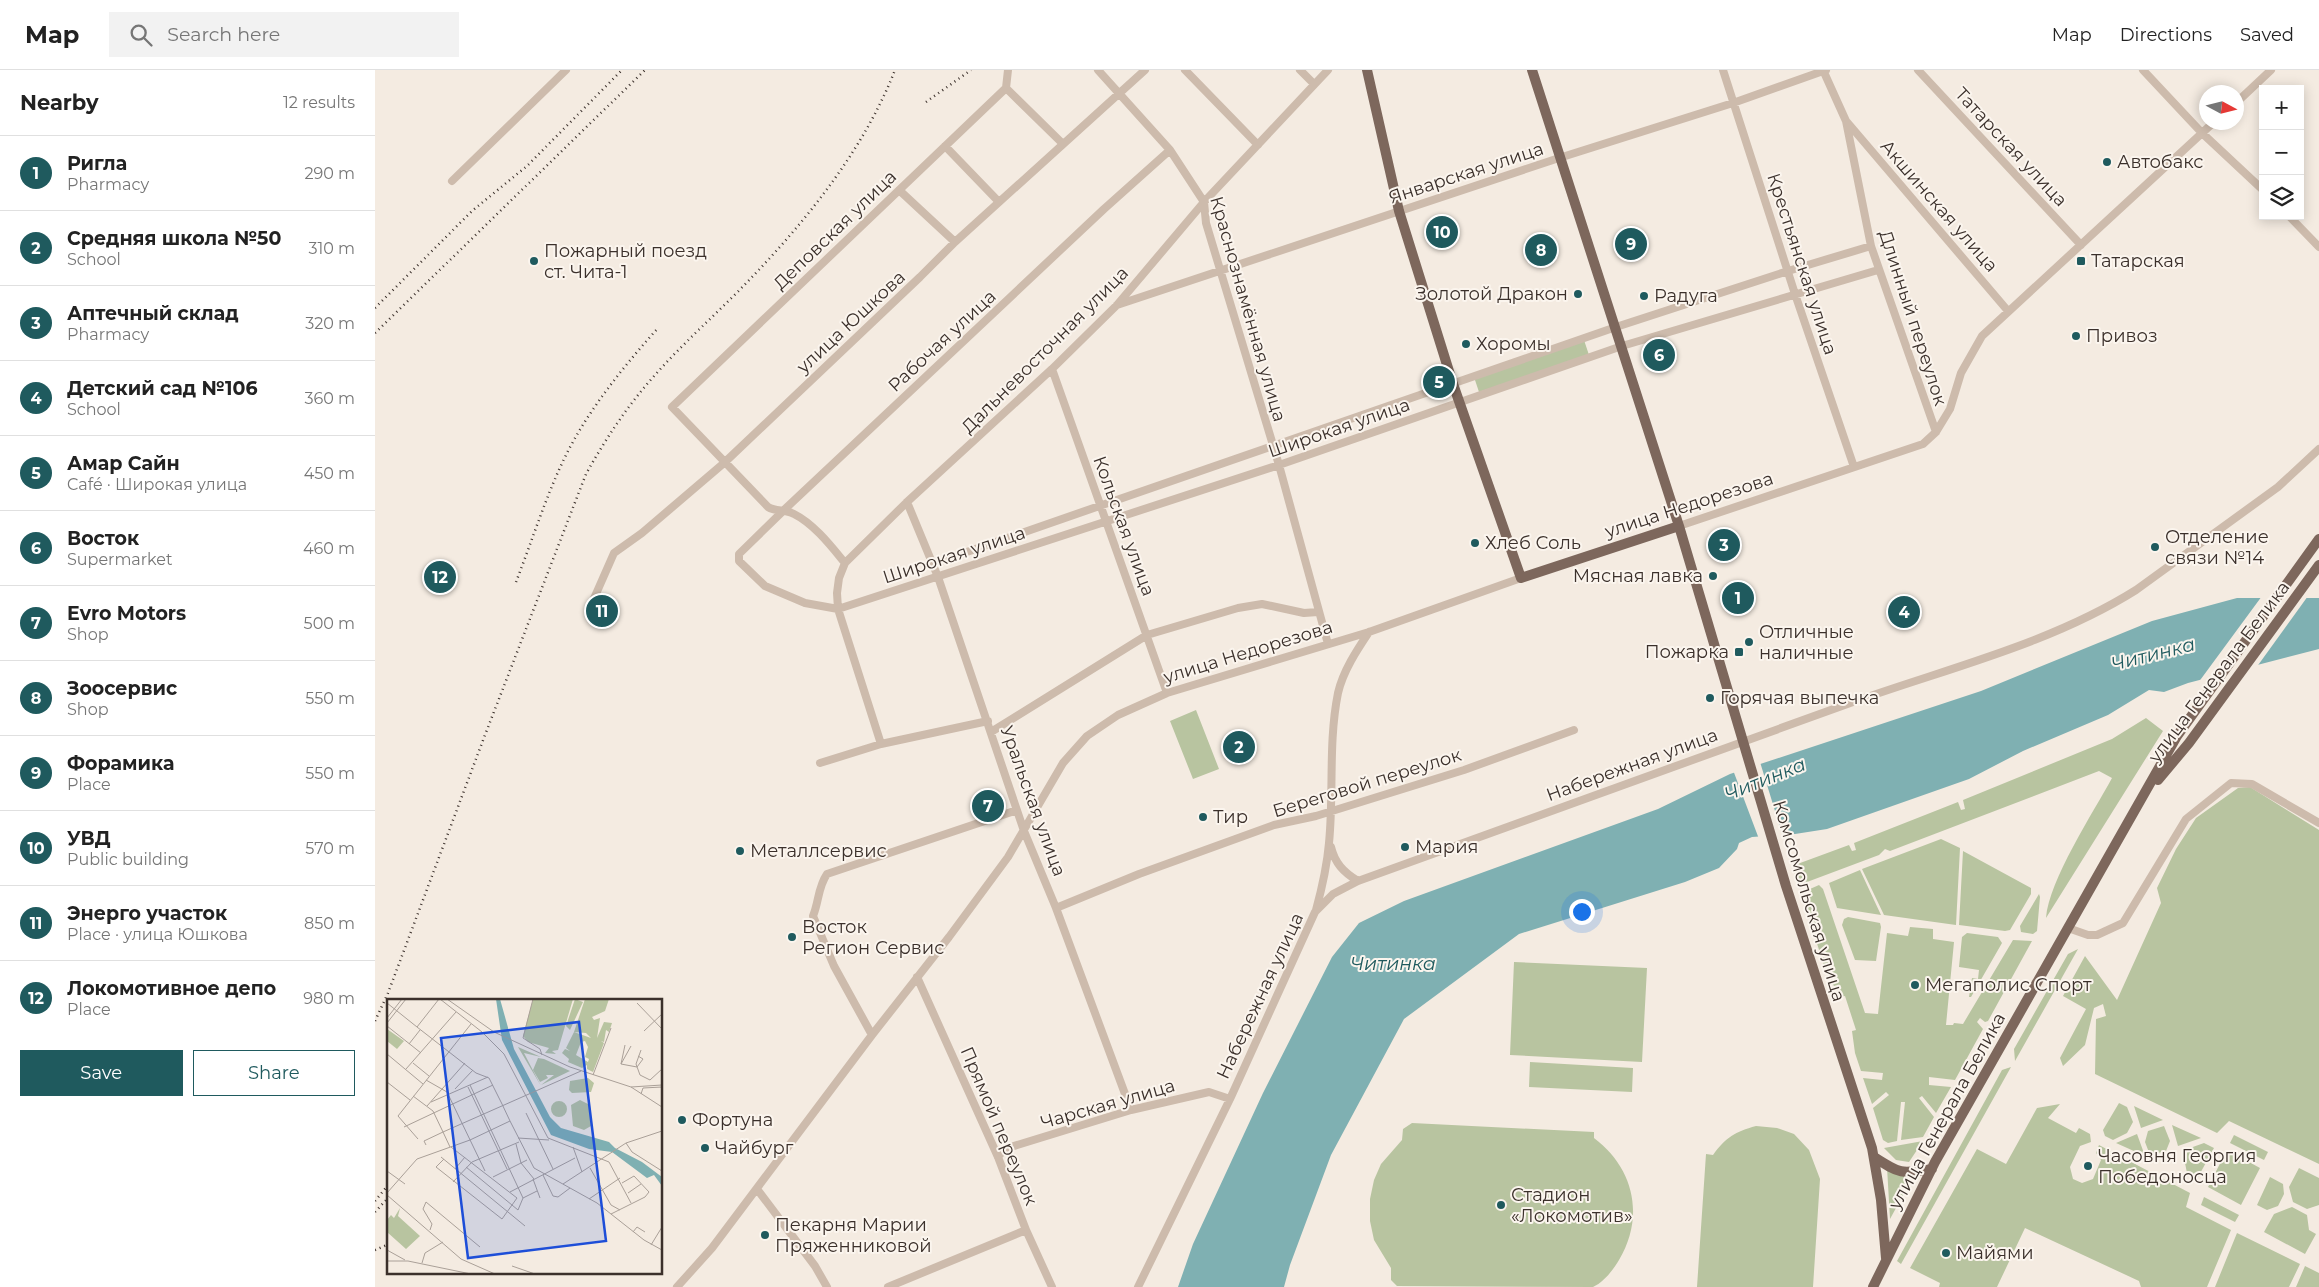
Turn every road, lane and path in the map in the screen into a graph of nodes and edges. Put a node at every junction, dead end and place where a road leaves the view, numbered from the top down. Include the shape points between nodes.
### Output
1 (566, 70) edge
2 (1008, 70) edge
3 (1098, 70) edge
4 (1145, 70) edge
5 (1185, 70) edge
6 (1300, 70) edge
7 (1328, 70) edge
8 (1367, 70) edge
9 (1532, 70) edge
10 (1723, 70) edge
11 (1824, 70) edge
12 (1918, 70) edge
13 (2143, 70) edge
14 (2271, 70) edge
15 (1314, 84) junction
16 (1006, 88) junction
17 (1120, 93) junction
18 (2244, 95) edge
19 (1733, 103) junction
20 (1846, 121) junction
21 (2205, 130) edge
22 (2202, 133) junction
23 (1062, 143) junction
24 (1258, 145) junction
25 (945, 146) junction
26 (1170, 150) junction
27 (1559, 158) junction
28 (452, 181) dead end
29 (2259, 186) edge
30 (899, 190) junction
31 (999, 202) junction
32 (1204, 202) junction
33 (1399, 211) junction
34 (2293, 220) edge
35 (955, 242) junction
36 (2081, 245) junction
37 (1871, 246) junction
38 (2319, 247) edge
39 (1878, 270) junction
40 (1787, 271) junction
41 (1220, 272) junction
42 (1795, 294) junction
43 (1117, 305) junction
44 (2008, 311) junction
45 (1616, 326) junction
46 (1621, 346) junction
47 (1052, 369) junction
48 (1453, 384) junction
49 (1460, 402) junction
50 (1936, 432) junction
51 (1273, 446) junction
52 (2319, 449) edge
53 (724, 463) junction
54 (1279, 465) junction
55 (1854, 467) junction
56 (907, 502) junction
57 (1102, 507) junction
58 (784, 510) junction
59 (1107, 521) junction
60 (1679, 526) junction
61 (2319, 539) edge
62 (845, 563) junction
63 (932, 564) junction
64 (2319, 564) edge
65 (938, 577) junction
66 (1521, 578) junction
67 (592, 602) dead end
68 (838, 609) junction
69 (1318, 612) junction
70 (1369, 632) junction
71 (1147, 634) junction
72 (1329, 644) junction
73 (1167, 693) junction
74 (988, 721) junction
75 (1574, 730) dead end
76 (991, 732) junction
77 (1743, 741) junction
78 (881, 744) junction
79 (820, 763) dead end
80 (2143, 798) junction
81 (1017, 810) junction
82 (1331, 811) junction
83 (2319, 823) edge
84 (1023, 830) junction
85 (1329, 841) junction
86 (1358, 880) junction
87 (1056, 908) junction
88 (1315, 912) junction
89 (2068, 928) junction
90 (917, 977) junction
91 (872, 1035) junction
92 (1230, 1099) junction
93 (1131, 1110) junction
94 (998, 1157) junction
95 (1874, 1157) junction
96 (1932, 1169) junction
97 (757, 1189) junction
98 (1027, 1230) junction
99 (1886, 1258) junction
100 (677, 1287) edge
101 (827, 1287) edge
102 (888, 1287) edge
103 (1053, 1287) edge
104 (1138, 1287) edge
105 (1873, 1287) edge

1 - 28 street
2 - 16 street
3 - 17 street, Краснознамённая улица
4 - 17 street, улица Юшкова
5 - 24 street
6 - 15 street
7 - 15 street, Дальневосточная улица
8 - 33 main road
9 - 27 main road, Комсомольская улица
10 - 19 street, Крестьянская улица
11 - 19 street, Январская улица
11 - 20 street, Длинный переулок
12 - 36 street, Татарская улица
13 - 22 street
14 - 18 street
15 - 24 street, Дальневосточная улица
16 - 23 street
16 - 25 street, Деповская улица
17 - 23 street, улица Юшкова
17 - 26 street, Краснознамённая улица
19 - 27 street, Январская улица
19 - 40 street, Крестьянская улица
20 - 37 street, Длинный переулок
20 - 44 street, Акшинская улица
21 - 22 street, улица Недорезова
22 - 29 street
22 - 36 street, улица Недорезова
23 - 31 street, улица Юшкова
24 - 32 street, Дальневосточная улица
25 - 30 street, Деповская улица
25 - 31 street
26 - 32 street, Краснознамённая улица
26 - 58 street, Рабочая улица
27 - 33 street, Январская улица
27 - 45 main road, Комсомольская улица
30 - 35 street
30 - 53 street, Деповская улица via 672,407
31 - 35 street, улица Юшкова
32 - 41 street, Краснознамённая улица via 1206,223
32 - 43 street, Дальневосточная улица
33 - 41 street, Январская улица
33 - 48 main road
34 - 38 street
35 - 53 street, улица Юшкова
36 - 44 street, улица Недорезова
37 - 39 street, Длинный переулок
37 - 40 street, Широкая улица
39 - 42 street, Широкая улица
39 - 50 street, Длинный переулок
40 - 42 street, Крестьянская улица
40 - 45 street, Широкая улица
41 - 43 street, Январская улица
41 - 51 street, Краснознамённая улица
42 - 46 street, Широкая улица
42 - 55 street, Крестьянская улица
43 - 47 street, Дальневосточная улица
44 - 50 street, улица Недорезова via 1982,336 1961,373 1950,408
45 - 46 main road, Комсомольская улица
45 - 48 street, Широкая улица
46 - 49 street, Широкая улица
46 - 60 main road, Комсомольская улица
47 - 56 street, Дальневосточная улица
47 - 57 street, Кольская улица
48 - 49 main road
48 - 51 street, Широкая улица
49 - 54 street, Широкая улица
49 - 66 main road
50 - 55 street, улица Недорезова via 1923,444
51 - 54 street, Краснознамённая улица
51 - 57 street, Широкая улица
52 - 77 street, Набережная улица via 2277,487 2117,602 2043,637
53 - 58 street via 768,507
53 - 67 street, улица Юшкова via 642,533 613,553
54 - 59 street, Широкая улица
54 - 69 street, Краснознамённая улица
55 - 60 street, улица Недорезова
56 - 62 street, Дальневосточная улица
56 - 63 street, Уральская улица
57 - 59 street, Кольская улица
57 - 63 street, Широкая улица
58 - 62 street via 809,523
58 - 68 street, Рабочая улица via 738,557 739,561 765,586 805,603
59 - 65 street, Широкая улица
59 - 71 street, Кольская улица
60 - 66 main road, улица Недорезова
60 - 77 main road, Комсомольская улица
61 - 80 main road, улица Генерала Белика via 2177,736
62 - 68 street, Дальневосточная улица via 839,578
63 - 65 street, Уральская улица
64 - 80 main road, улица Генерала Белика via 2189,743
65 - 68 street, Широкая улица
65 - 74 street, Уральская улица
66 - 70 street, улица Недорезова
68 - 78 street, Дальневосточная улица
69 - 71 street via 1304,613 1263,604
69 - 72 street, Краснознамённая улица
70 - 72 street, улица Недорезова
70 - 82 street via 1355,653 1339,692 1333,743
71 - 73 street, Кольская улица
71 - 76 street
72 - 73 street, улица Недорезова
73 - 84 street, улица Недорезова via 1118,715 1087,736 1063,764
74 - 76 street, Уральская улица
74 - 78 street
75 - 82 street, Береговой переулок via 1464,770
76 - 81 street, Уральская улица
77 - 86 street, Набережная улица
77 - 95 main road, Комсомольская улица via 1786,886
78 - 79 street
80 - 89 main road, улица Генерала Белика
81 - 84 street, Уральская улица
81 - 91 street via 827,874 819,885 819,902 813,916 834,966
82 - 85 street
82 - 87 street, Береговой переулок via 1256,832
83 - 89 street via 2252,784 2231,783 2186,819 2123,923 2097,935
84 - 87 street, Уральская улица
84 - 90 street, улица Недорезова via 997,872
85 - 86 street via 1335,860 1346,873
85 - 88 street via 1325,879
86 - 88 street, Набережная улица via 1333,894
87 - 93 street, Уральская улица
88 - 92 street, Набережная улица
89 - 96 main road, улица Генерала Белика
90 - 91 street, улица Недорезова
90 - 94 street, Прямой переулок
91 - 97 street, улица Недорезова
92 - 93 street, Чарская улица via 1209,1092
92 - 104 street, Набережная улица
93 - 94 street, Чарская улица via 1004,1149
94 - 98 street, Прямой переулок
95 - 96 main road via 1895,1171 1906,1173
95 - 99 main road, Комсомольская улица
96 - 99 main road, улица Генерала Белика
97 - 100 street, улица Недорезова
97 - 101 street
98 - 102 street
98 - 103 street, Прямой переулок
99 - 105 main road, улица Генерала Белика

